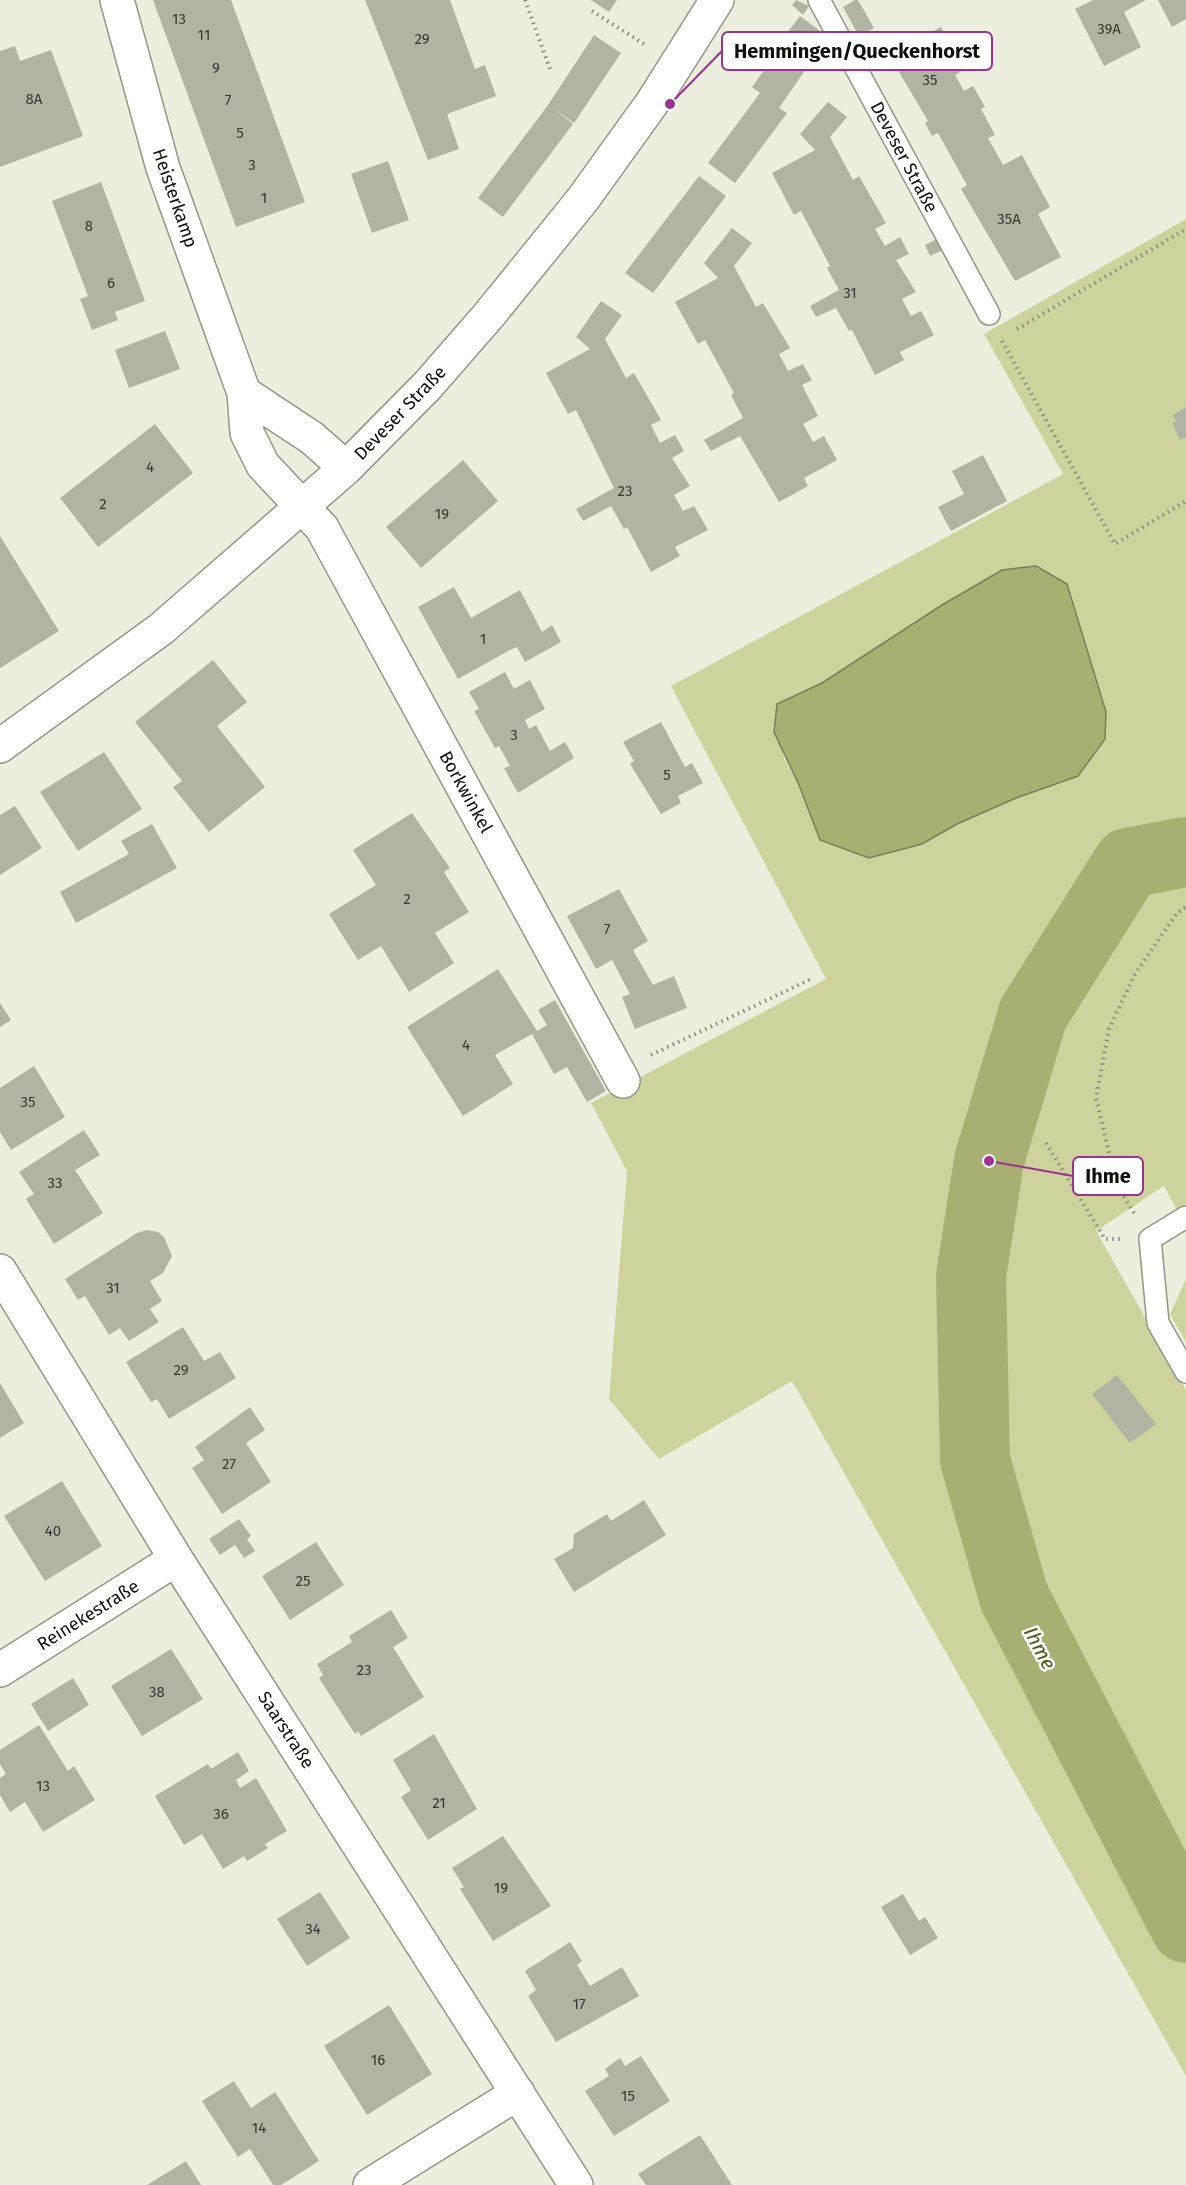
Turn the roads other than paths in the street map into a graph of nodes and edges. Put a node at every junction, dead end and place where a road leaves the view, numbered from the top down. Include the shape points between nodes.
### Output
1 (117, 0) edge
2 (717, 0) edge
3 (819, 0) edge
4 (989, 314) dead end
5 (244, 393) junction
6 (346, 468) junction
7 (302, 508) junction
8 (0, 746) edge
9 (623, 1081) dead end
10 (1186, 1217) edge
11 (0, 1271) edge
12 (1186, 1372) edge
13 (176, 1559) junction
14 (0, 1670) edge
15 (518, 2093) junction
16 (370, 2185) edge
17 (576, 2185) edge

1 - 5 street, Heisterkamp via 163,168
2 - 6 street, Deveser Straße via 652,103 583,199 428,385
3 - 4 lane, Deveser Straße
5 - 6 street via 312,438
5 - 7 street, Heisterkamp via 247,433 263,465
6 - 7 street, Deveser Straße
7 - 8 street, Deveser Straße via 161,629
7 - 9 street, Borkwinkel via 322,528
10 - 12 lane via 1150,1239 1158,1323
11 - 13 street, Saarstraße
13 - 14 street, Reinekestraße
13 - 15 street, Saarstraße
15 - 16 street
15 - 17 street, Saarstraße

